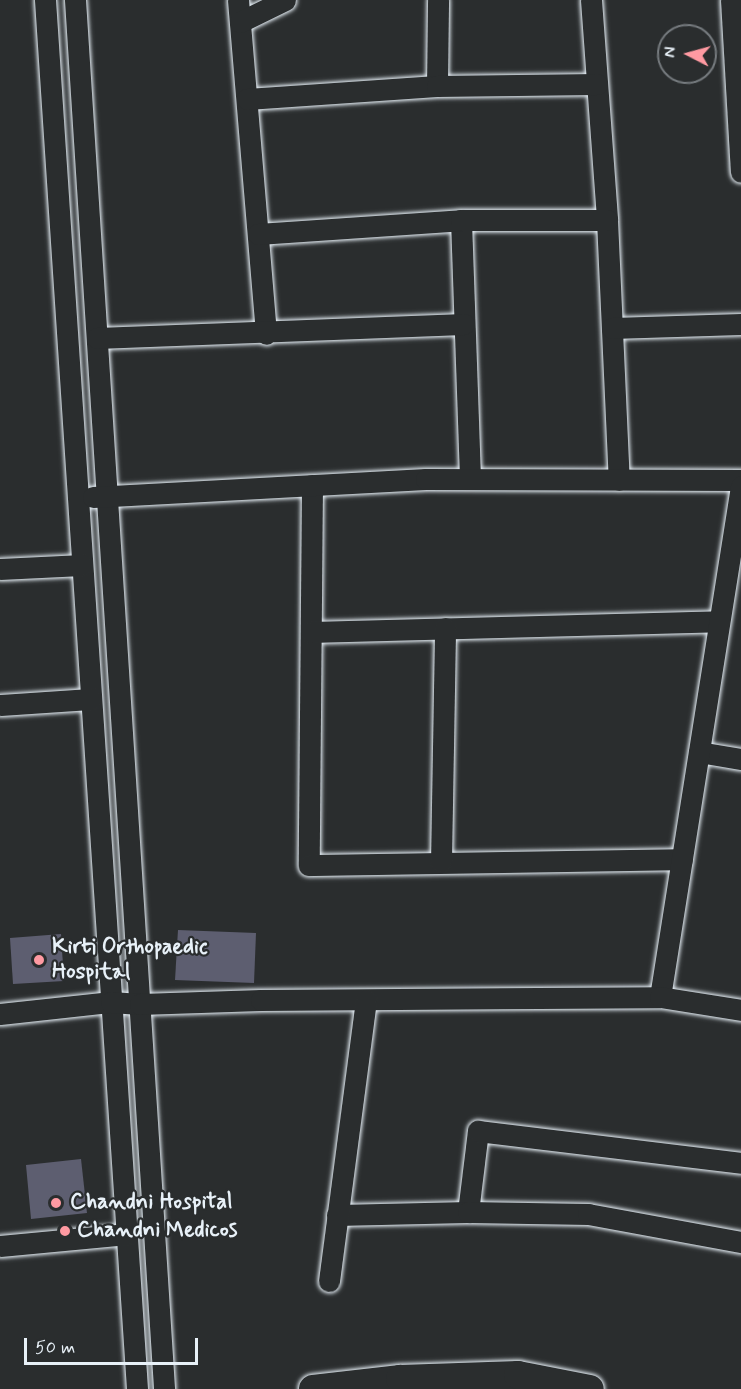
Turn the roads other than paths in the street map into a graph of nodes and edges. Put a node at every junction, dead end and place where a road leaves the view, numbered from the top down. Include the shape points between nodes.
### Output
1 (45, 0) edge
2 (75, 0) edge
3 (238, 0) edge
4 (285, 0) edge
5 (438, 0) edge
6 (591, 0) edge
7 (731, 0) edge
8 (240, 22) junction
9 (737, 46) edge
10 (597, 84) junction
11 (437, 86) junction
12 (247, 99) junction
13 (741, 172) edge
14 (461, 220) junction
15 (607, 220) junction
16 (258, 234) junction
17 (464, 324) junction
18 (741, 324) edge
19 (612, 328) junction
20 (266, 334) junction
21 (97, 338) junction
22 (470, 479) junction
23 (619, 480) junction
24 (741, 480) edge
25 (312, 485) junction
26 (741, 486) edge
27 (107, 496) junction
28 (78, 498) junction
29 (82, 565) junction
30 (0, 569) edge
31 (719, 621) junction
32 (445, 628) junction
33 (311, 632) junction
34 (91, 699) junction
35 (0, 705) edge
36 (699, 752) junction
37 (741, 759) edge
38 (682, 859) junction
39 (441, 862) junction
40 (660, 997) junction
41 (366, 1000) junction
42 (111, 1002) junction
43 (140, 1004) junction
44 (741, 1010) edge
45 (0, 1014) edge
46 (741, 1163) edge
47 (468, 1212) junction
48 (338, 1215) junction
49 (127, 1234) junction
50 (741, 1242) edge
51 (0, 1246) edge
52 (329, 1281) dead end
53 (451, 1383) edge
54 (136, 1389) edge
55 (164, 1389) edge
56 (313, 1389) edge
57 (590, 1389) edge

1 - 28 street
2 - 21 street
3 - 8 street
4 - 8 street
5 - 11 street
6 - 10 street
7 - 9 street
8 - 12 street
9 - 13 street
10 - 11 street
10 - 15 street
11 - 12 street
12 - 16 street
14 - 15 street
14 - 16 street
14 - 17 street
15 - 19 street
16 - 20 street
17 - 20 street
17 - 22 street
18 - 19 street
19 - 23 street
20 - 21 street
21 - 27 street
22 - 23 street
22 - 25 street
23 - 24 street
25 - 27 street
25 - 33 street
26 - 31 street
27 - 28 street
27 - 43 street
28 - 29 street
29 - 30 street
29 - 34 street
31 - 32 street
31 - 36 street
32 - 33 street
32 - 39 street
33 - 39 street via 309,864
34 - 35 street
34 - 42 street
36 - 37 street
36 - 38 street
38 - 39 street
38 - 40 street
40 - 41 street
40 - 44 street
41 - 43 street
41 - 48 street
42 - 43 street
42 - 45 street
42 - 49 street
43 - 55 street
46 - 47 street via 478,1131
47 - 48 street
47 - 50 street via 588,1214
48 - 52 street
49 - 51 street
49 - 54 street
53 - 56 street via 400,1379
53 - 57 street via 518,1376

